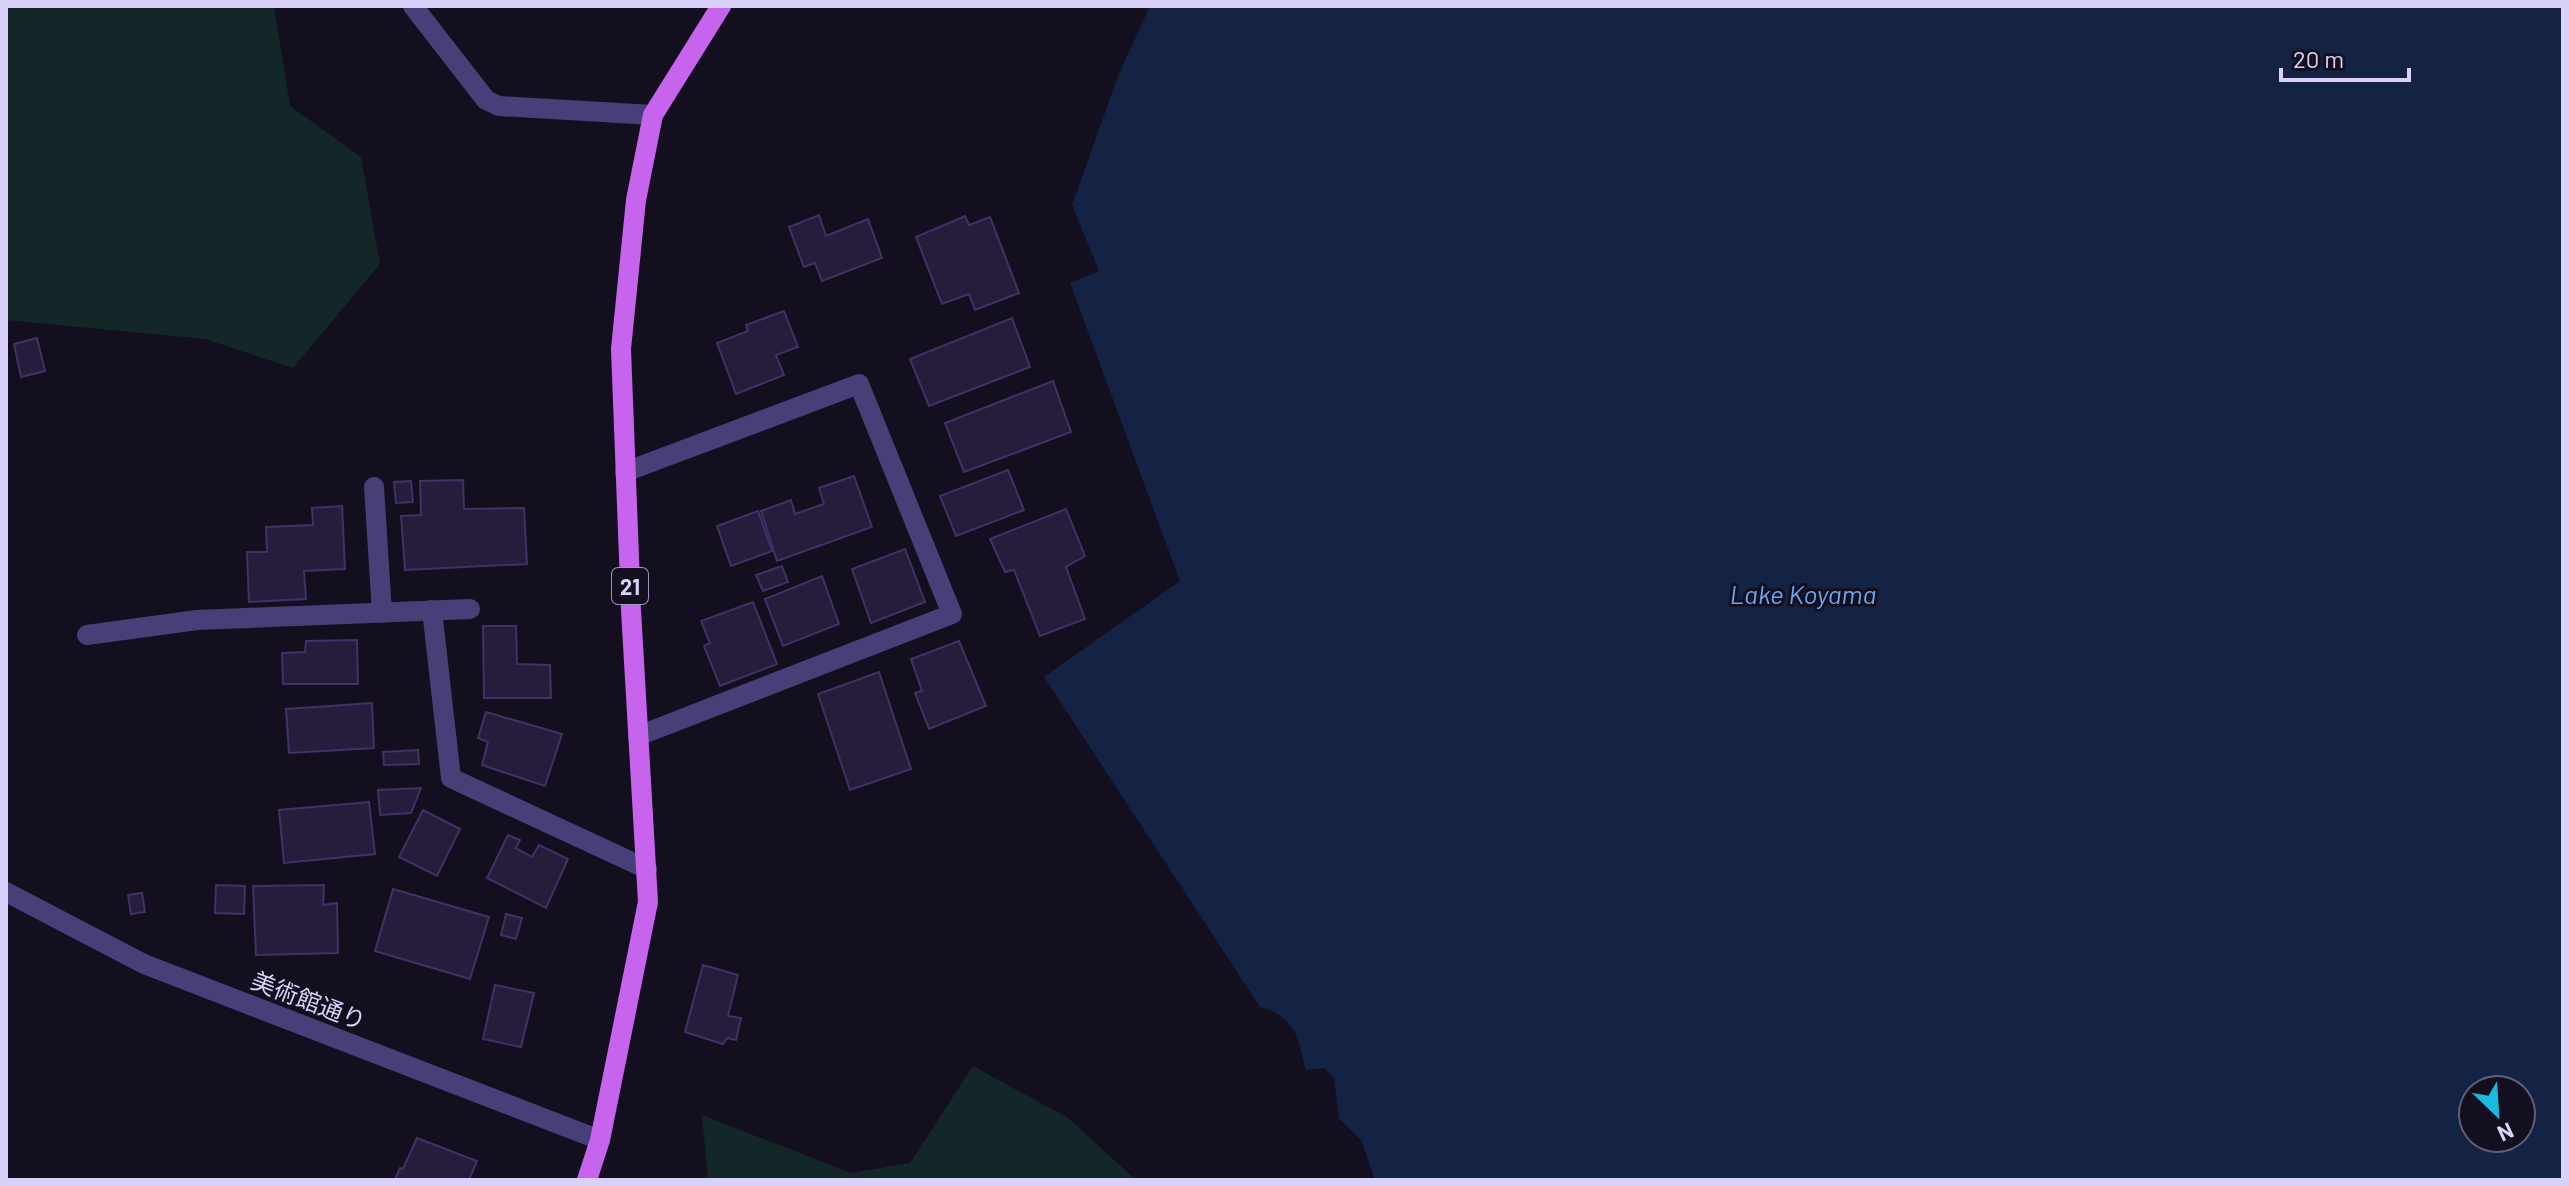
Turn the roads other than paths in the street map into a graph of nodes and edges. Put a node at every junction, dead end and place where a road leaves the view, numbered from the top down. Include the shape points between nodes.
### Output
1 (413, 6) edge
2 (721, 6) edge
3 (653, 115) junction
4 (625, 472) junction
5 (374, 487) dead end
6 (470, 609) dead end
7 (432, 610) junction
8 (382, 613) junction
9 (87, 635) dead end
10 (638, 736) junction
11 (647, 869) junction
12 (6, 892) edge
13 (600, 1140) junction
14 (587, 1180) edge

1 - 3 street via 486,100 499,106
2 - 3 main road, 21
3 - 4 main road, 21 via 636,200 621,349
4 - 10 main road, 21
4 - 10 street via 859,384 952,614
5 - 8 street
6 - 7 street
7 - 8 street
7 - 11 street via 451,778
8 - 9 street via 197,620
10 - 11 main road, 21
11 - 13 main road, 21 via 648,902
12 - 13 street, 美術館通り via 144,964
13 - 14 main road, 21

